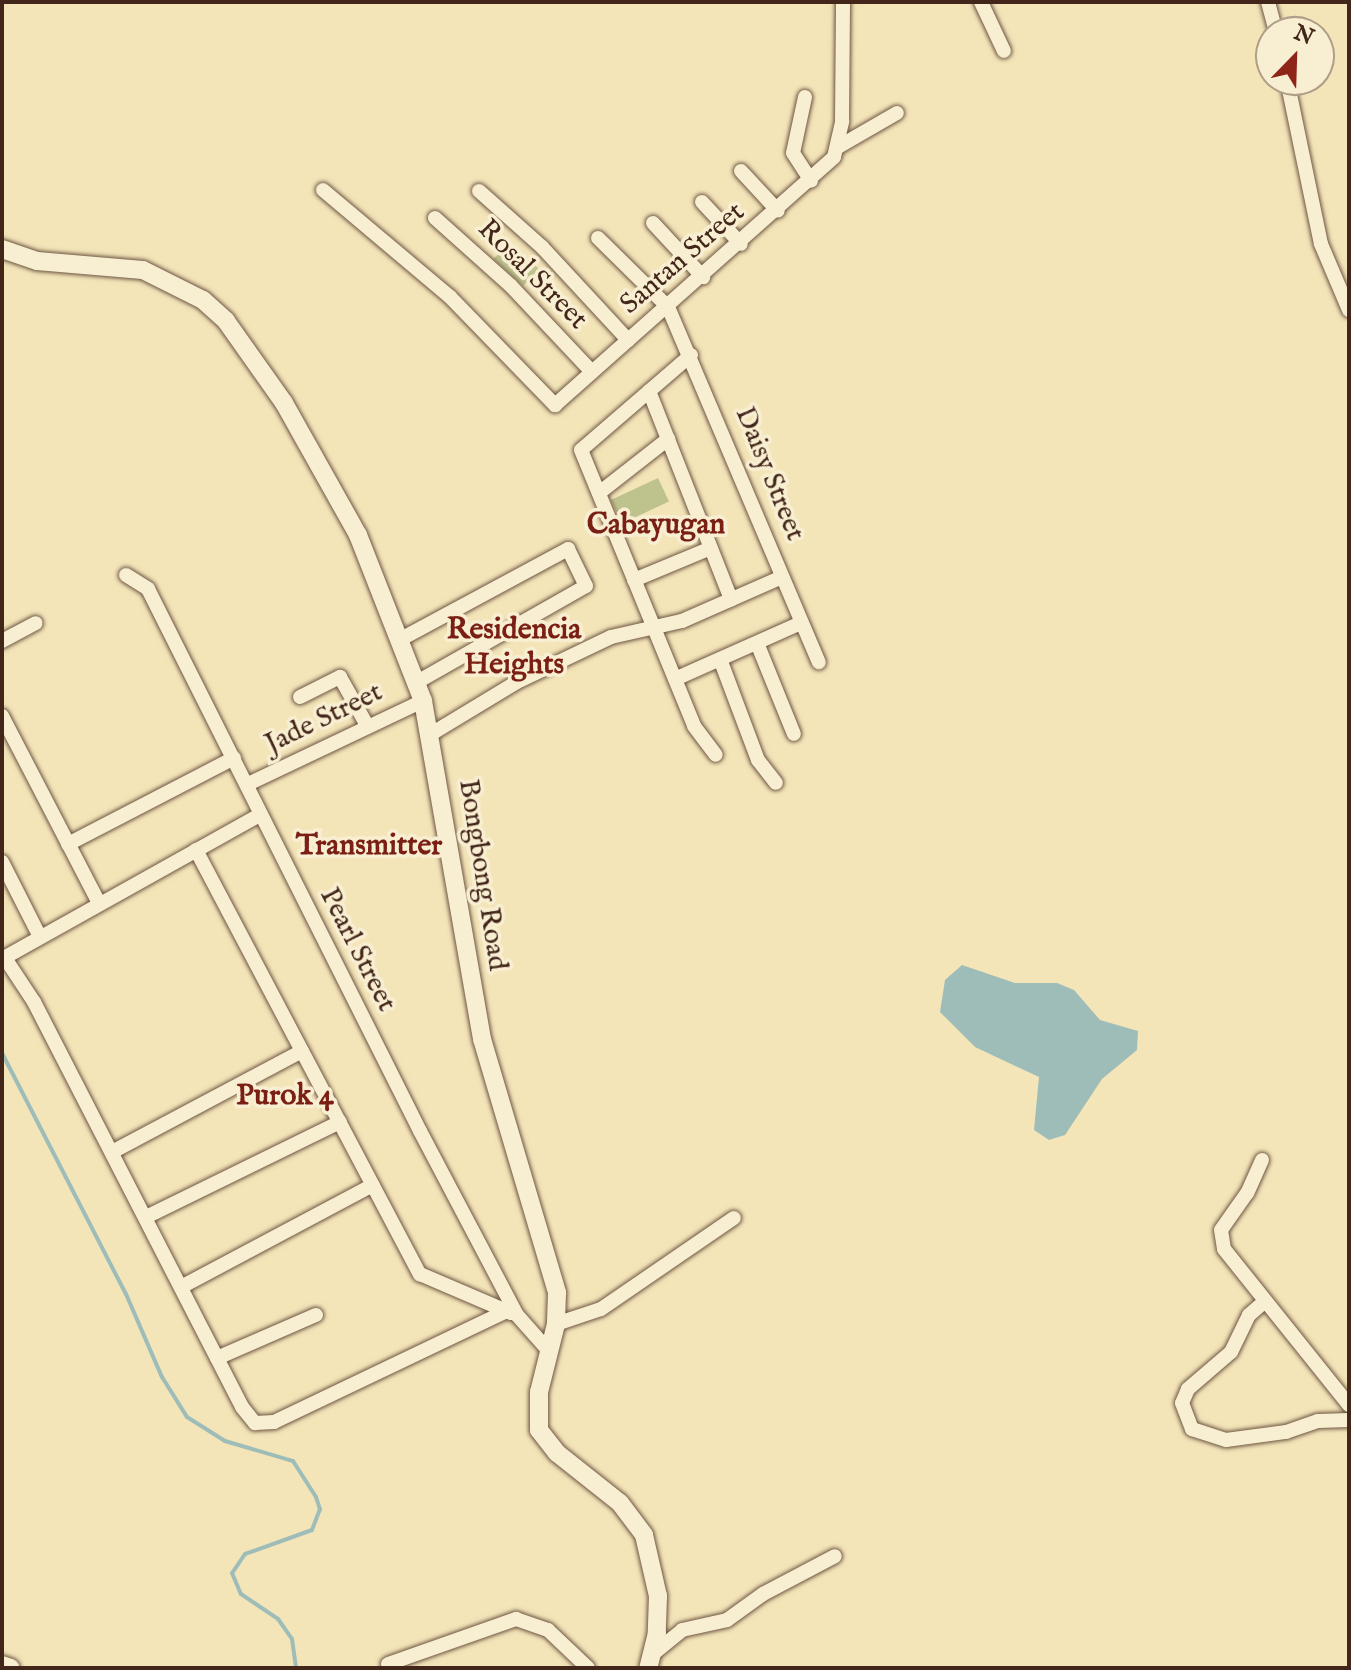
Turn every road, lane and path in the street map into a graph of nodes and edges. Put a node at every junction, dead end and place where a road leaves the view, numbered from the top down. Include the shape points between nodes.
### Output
1 (843, 2) edge
2 (987, 4) edge
3 (1004, 51) dead end
4 (1290, 96) edge
5 (805, 97) dead end
6 (897, 113) dead end
7 (838, 147) junction
8 (741, 171) dead end
9 (811, 181) junction
10 (323, 190) dead end
11 (479, 191) dead end
12 (702, 202) dead end
13 (778, 211) junction
14 (435, 218) dead end
15 (653, 223) dead end
16 (598, 238) dead end
17 (741, 244) junction
18 (2, 249) edge
19 (703, 277) junction
20 (668, 307) junction
21 (1349, 310) edge
22 (628, 340) junction
23 (691, 355) junction
24 (592, 372) junction
25 (649, 391) junction
26 (668, 439) junction
27 (599, 493) junction
28 (711, 548) junction
29 (126, 575) dead end
30 (782, 577) junction
31 (634, 580) junction
32 (731, 599) junction
33 (36, 623) dead end
34 (801, 623) junction
35 (653, 629) junction
36 (401, 639) junction
37 (2, 641) edge
38 (757, 643) junction
39 (720, 659) junction
40 (819, 662) dead end
41 (675, 679) junction
42 (417, 682) junction
43 (300, 697) dead end
44 (423, 701) junction
45 (2, 716) edge
46 (368, 727) junction
47 (431, 734) junction
48 (794, 734) dead end
49 (716, 755) dead end
50 (234, 758) junction
51 (776, 783) dead end
52 (248, 784) junction
53 (260, 815) junction
54 (68, 844) junction
55 (196, 850) junction
56 (2, 862) edge
57 (99, 903) junction
58 (39, 935) junction
59 (4, 958) edge
60 (302, 1051) junction
61 (340, 1122) junction
62 (112, 1152) junction
63 (1262, 1160) dead end
64 (373, 1185) junction
65 (146, 1217) junction
66 (734, 1218) dead end
67 (181, 1287) junction
68 (1264, 1302) junction
69 (512, 1313) junction
70 (316, 1315) dead end
71 (556, 1324) junction
72 (548, 1350) junction
73 (217, 1358) junction
74 (1349, 1405) edge
75 (1349, 1420) edge
76 (835, 1556) dead end
77 (651, 1660) edge
78 (388, 1664) dead end
79 (2, 1665) edge
80 (11, 1668) edge
81 (588, 1668) edge

1 - 7 street
2 - 3 street
4 - 21 street via 1321,244
5 - 9 street via 793,153
6 - 7 street
7 - 9 street, Santan Street
8 - 13 street
9 - 13 street, Santan Street
10 - 24 street, Santan Street via 457,304 555,405
11 - 22 street via 542,247
12 - 17 street
13 - 17 street, Santan Street
14 - 24 street, Rosal Street via 511,286
15 - 19 street
16 - 20 street, Daisy Street
17 - 19 street, Santan Street
18 - 36 street, Bongbong Road via 37,261 123,266 164,277 226,321 324,467
19 - 20 street, Santan Street
20 - 22 street, Santan Street
20 - 23 street, Daisy Street
22 - 24 street, Santan Street
23 - 25 street
23 - 30 street, Daisy Street
25 - 26 street
25 - 27 street via 581,450
26 - 27 street
26 - 28 street
27 - 31 street
28 - 31 street
28 - 32 street
29 - 50 street, Pearl Street via 148,589
30 - 32 street
30 - 34 street, Daisy Street
31 - 35 street
32 - 35 street
33 - 37 street
34 - 38 street
34 - 40 street, Daisy Street
35 - 41 street
35 - 47 street via 611,637 544,668
36 - 42 street, Bongbong Road
36 - 42 street via 568,549 586,586
38 - 39 street
38 - 48 street
39 - 41 street
39 - 51 street via 758,760
41 - 49 street via 694,726
42 - 44 street, Bongbong Road
43 - 46 street via 340,677
44 - 46 street, Jade Street
44 - 47 street, Bongbong Road
45 - 54 street
46 - 52 street, Jade Street
47 - 71 street, Bongbong Road via 471,988 504,1121 557,1293
50 - 52 street, Pearl Street
50 - 54 street
52 - 53 street, Pearl Street
53 - 55 street
53 - 69 street, Pearl Street
54 - 57 street
55 - 57 street
55 - 60 street
56 - 58 street
57 - 58 street
58 - 59 street
59 - 62 street via 34,1002
60 - 61 street
60 - 62 street
61 - 64 street
61 - 65 street
62 - 65 street
63 - 68 street via 1220,1239
64 - 67 street
64 - 69 street via 420,1274
65 - 67 street
66 - 71 street via 601,1309
67 - 73 street
68 - 74 street
68 - 75 street via 1249,1315 1231,1352 1188,1389 1182,1403 1192,1429 1226,1440
69 - 72 street, Pearl Street
69 - 73 street via 262,1425 246,1414
70 - 73 street
71 - 72 street, Bongbong Road
72 - 77 street, Bongbong Road via 539,1392 539,1430 557,1453 620,1503 644,1535 658,1596
76 - 77 street via 763,1594 727,1620 682,1630
78 - 81 street via 516,1619 548,1630
79 - 80 street

